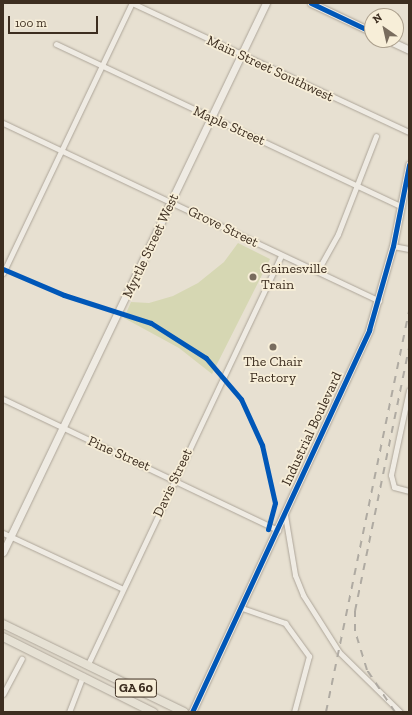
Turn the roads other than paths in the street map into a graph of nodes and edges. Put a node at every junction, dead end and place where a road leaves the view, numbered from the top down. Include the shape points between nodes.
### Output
1 (132, 3) edge
2 (266, 3) edge
3 (312, 3) edge
4 (364, 29) edge
5 (56, 44) dead end
6 (241, 55) junction
7 (102, 66) junction
8 (211, 119) junction
9 (3, 123) edge
10 (409, 132) edge
11 (376, 136) dead end
12 (61, 150) junction
13 (409, 165) edge
14 (354, 186) junction
15 (172, 203) junction
16 (401, 206) junction
17 (394, 246) junction
18 (409, 249) edge
19 (281, 255) junction
20 (318, 270) junction
21 (3, 273) edge
22 (379, 301) junction
23 (409, 390) edge
24 (3, 399) edge
25 (64, 430) junction
26 (174, 479) junction
27 (409, 491) edge
28 (285, 515) junction
29 (278, 530) junction
30 (3, 533) edge
31 (11, 537) junction
32 (3, 552) edge
33 (123, 588) junction
34 (242, 608) junction
35 (3, 624) edge
36 (3, 637) edge
37 (22, 659) dead end
38 (88, 664) junction
39 (83, 676) junction
40 (3, 694) edge
41 (69, 712) edge
42 (153, 712) edge
43 (184, 712) edge
44 (192, 712) edge
45 (294, 712) edge
46 (400, 712) edge

1 - 6 street, Main Street Southwest
1 - 7 street
2 - 6 street, Myrtle Street West
3 - 4 street
5 - 7 street, Maple Street
6 - 8 street, Myrtle Street West
6 - 10 street, Main Street Southwest
7 - 8 street, Maple Street
7 - 12 street
8 - 14 street, Maple Street via 294,154
8 - 15 street, Myrtle Street West
9 - 12 street, Grove Street
11 - 14 street
12 - 15 street, Grove Street
12 - 21 street
13 - 16 street, Industrial Boulevard
14 - 16 street, Maple Street
14 - 20 street via 338,234
15 - 19 street, Grove Street
15 - 25 street, Myrtle Street West
16 - 17 street, Industrial Boulevard
17 - 18 street
17 - 22 street, Industrial Boulevard
19 - 20 street, Grove Street
19 - 26 street, Davis Street
20 - 22 street, Grove Street
22 - 28 street, Industrial Boulevard via 354,366
23 - 27 street via 391,475 394,487
24 - 25 street, Pine Street
25 - 26 street, Pine Street
25 - 31 street, Myrtle Street West
26 - 29 street, Pine Street
26 - 33 street, Davis Street
28 - 29 street, Industrial Boulevard
28 - 46 street via 295,575 303,595 339,652
29 - 34 street, Industrial Boulevard
30 - 31 street
31 - 32 street, Myrtle Street West
31 - 33 street
33 - 38 street, Davis Street
34 - 44 street, Industrial Boulevard
34 - 45 street via 285,623 309,656
35 - 38 main road, GA 60
36 - 39 main road, GA 60
37 - 40 street
38 - 39 main road, Davis Street
38 - 43 main road, GA 60
39 - 41 street, Davis Street
39 - 42 main road, GA 60

